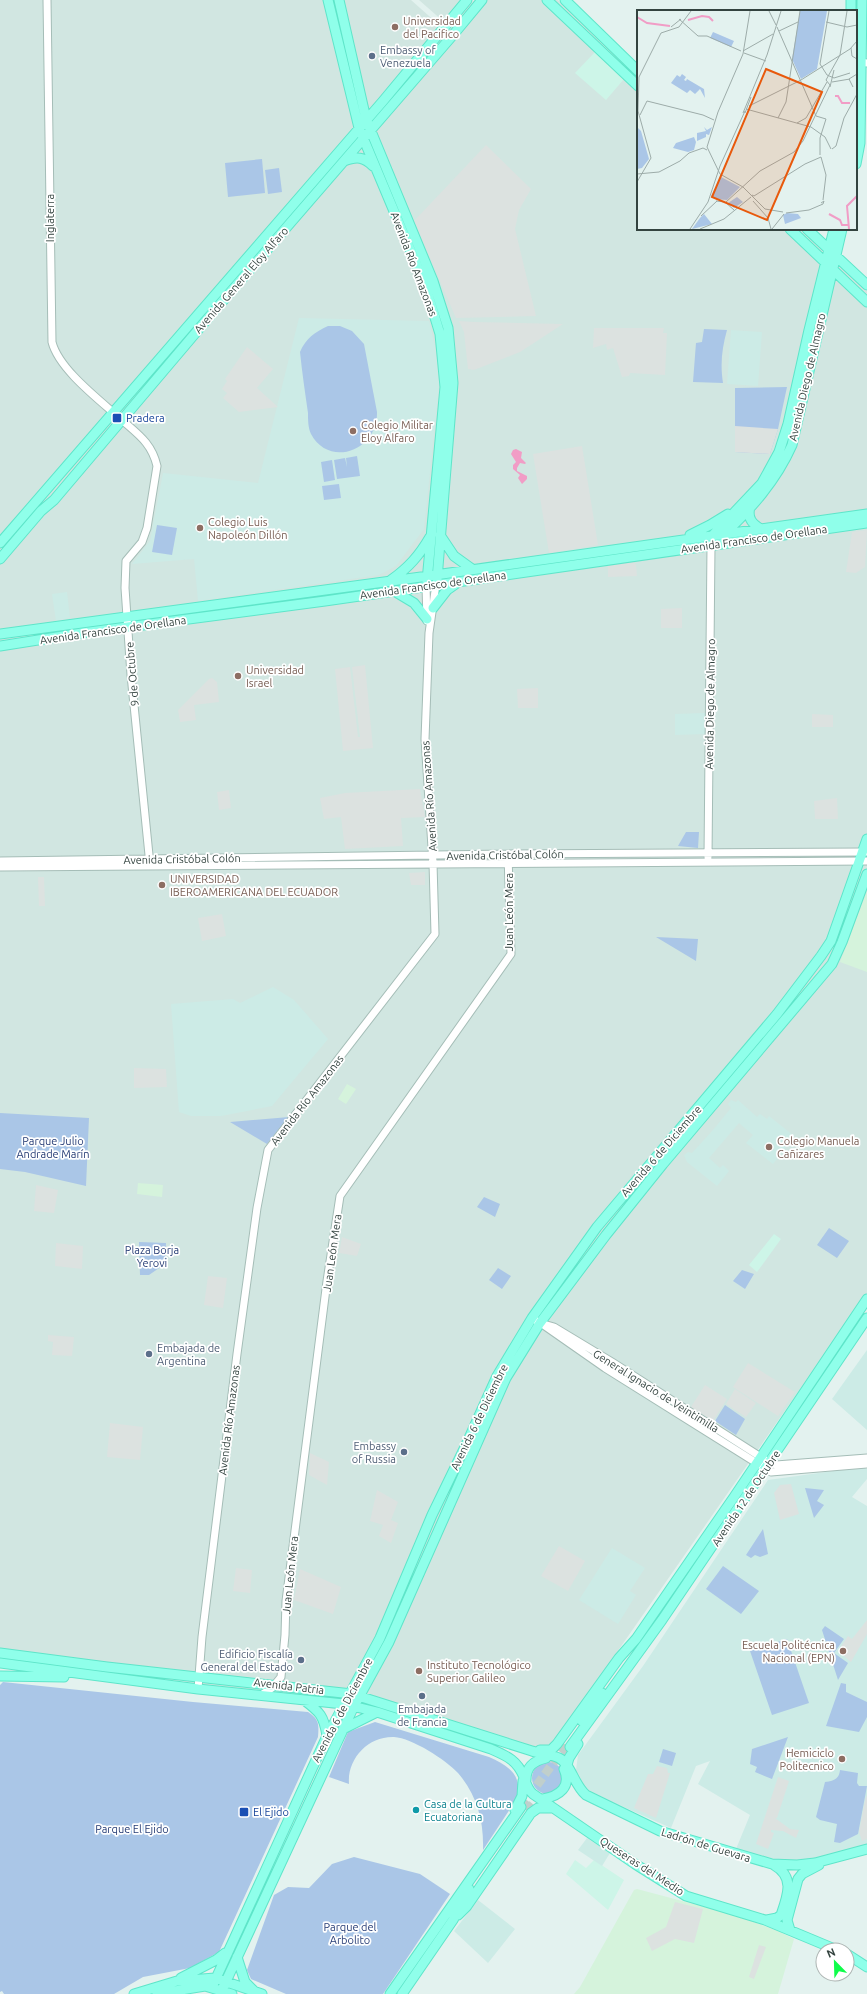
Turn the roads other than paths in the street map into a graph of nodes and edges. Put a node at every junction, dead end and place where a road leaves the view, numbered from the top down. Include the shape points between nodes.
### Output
1 (47, 0) edge
2 (328, 0) edge
3 (339, 0) edge
4 (467, 0) edge
5 (488, 0) edge
6 (547, 0) edge
7 (565, 0) edge
8 (862, 0) edge
9 (480, 2) edge
10 (861, 62) edge
11 (637, 70) edge
12 (637, 85) edge
13 (362, 100) junction
14 (383, 101) junction
15 (382, 116) junction
16 (366, 119) junction
17 (358, 128) junction
18 (371, 129) junction
19 (362, 139) junction
20 (377, 149) junction
21 (857, 159) edge
22 (344, 161) junction
23 (375, 168) junction
24 (791, 230) edge
25 (808, 230) edge
26 (834, 230) edge
27 (842, 230) edge
28 (832, 253) junction
29 (829, 265) junction
30 (867, 285) edge
31 (867, 302) edge
32 (114, 412) junction
33 (122, 420) junction
34 (58, 478) junction
35 (49, 500) junction
36 (746, 506) junction
37 (867, 514) edge
38 (867, 524) edge
39 (761, 529) junction
40 (724, 534) junction
41 (435, 535) junction
42 (712, 535) junction
43 (675, 541) junction
44 (0, 543) edge
45 (654, 544) junction
46 (711, 546) junction
47 (0, 551) edge
48 (640, 556) junction
49 (0, 559) edge
50 (0, 566) edge
51 (472, 569) junction
52 (437, 574) junction
53 (427, 576) junction
54 (389, 581) junction
55 (462, 581) junction
56 (436, 584) junction
57 (358, 585) junction
58 (426, 586) junction
59 (394, 591) junction
60 (359, 596) junction
61 (433, 608) junction
62 (128, 617) junction
63 (427, 619) junction
64 (102, 621) junction
65 (128, 628) junction
66 (429, 633) junction
67 (1, 640) edge
68 (867, 839) edge
69 (708, 853) junction
70 (508, 854) junction
71 (864, 857) edge
72 (433, 860) junction
73 (0, 861) edge
74 (149, 862) junction
75 (708, 862) junction
76 (508, 863) junction
77 (0, 867) edge
78 (867, 874) edge
79 (867, 1299) edge
80 (867, 1318) edge
81 (536, 1321) junction
82 (867, 1458) edge
83 (759, 1460) junction
84 (867, 1464) edge
85 (768, 1466) junction
86 (706, 1537) junction
87 (707, 1554) junction
88 (678, 1578) junction
89 (676, 1600) junction
90 (631, 1646) junction
91 (0, 1647) edge
92 (0, 1653) edge
93 (0, 1658) edge
94 (0, 1663) edge
95 (109, 1667) junction
96 (0, 1670) edge
97 (622, 1675) junction
98 (0, 1676) edge
99 (198, 1676) junction
100 (64, 1677) junction
101 (118, 1678) junction
102 (362, 1680) junction
103 (275, 1684) junction
104 (198, 1689) junction
105 (329, 1691) junction
106 (261, 1695) junction
107 (354, 1695) junction
108 (373, 1699) junction
109 (304, 1700) junction
110 (344, 1704) junction
111 (354, 1706) junction
112 (377, 1712) junction
113 (343, 1729) junction
114 (327, 1736) junction
115 (513, 1745) junction
116 (550, 1757) junction
117 (567, 1765) junction
118 (522, 1772) junction
119 (527, 1786) junction
120 (543, 1799) tunnel mouth
121 (554, 1808) junction
122 (867, 1849) edge
123 (828, 1861) junction
124 (772, 1864) junction
125 (450, 1905) junction
126 (453, 1920) junction
127 (765, 1920) junction
128 (790, 1930) junction
129 (818, 1942) edge
130 (228, 1949) junction
131 (237, 1957) junction
132 (855, 1959) edge
133 (867, 1967) edge
134 (215, 1978) junction
135 (177, 1981) junction
136 (226, 1981) junction
137 (212, 1987) junction
138 (222, 1990) junction
139 (258, 1993) edge
140 (134, 1994) edge
141 (157, 1994) edge
142 (232, 1994) edge
143 (390, 1994) edge
144 (402, 1994) edge

1 - 32 street, Inglaterra via 52,342 55,353 62,363
2 - 17 main road, Avenida Río Amazonas
3 - 13 main road, Avenida Río Amazonas
4 - 14 main road, Avenida General Eloy Alfaro
5 - 9 main road
6 - 12 main road
7 - 11 main road
8 - 10 main road
9 - 15 main road, Avenida General Eloy Alfaro
10 - 21 main road via 860,143
13 - 14 main road via 369,104
13 - 16 main road, Avenida Río Amazonas
14 - 16 main road, Avenida General Eloy Alfaro
15 - 18 main road, Avenida General Eloy Alfaro
15 - 20 main road
16 - 17 main road, Avenida General Eloy Alfaro
16 - 18 main road, Avenida Río Amazonas
17 - 19 main road, Avenida Río Amazonas
17 - 32 main road, Avenida General Eloy Alfaro
18 - 19 main road, Avenida General Eloy Alfaro
18 - 20 main road, Avenida Río Amazonas
19 - 22 main road, Avenida General Eloy Alfaro
19 - 23 main road, Avenida Río Amazonas
20 - 41 main road, Avenida Río Amazonas via 433,281 448,328 453,383
22 - 23 main road via 354,157 361,158
22 - 33 main road, Avenida General Eloy Alfaro
23 - 41 main road, Avenida Río Amazonas via 425,285 440,334 445,386
24 - 29 main road
25 - 28 main road
26 - 28 main road, Avenida Diego de Almagro
27 - 28 main road, Avenida Diego de Almagro
28 - 29 main road, Avenida Diego de Almagro
28 - 30 main road
29 - 31 main road
29 - 36 main road, Avenida Diego de Almagro via 809,330 784,438 765,478
32 - 33 street, 9 de Octubre
32 - 34 main road, Avenida General Eloy Alfaro
33 - 35 main road, Avenida General Eloy Alfaro
33 - 62 street, 9 de Octubre via 147,441 157,466 145,537 126,561
34 - 35 main road
34 - 44 main road
35 - 47 main road
35 - 49 main road, Avenida General Eloy Alfaro
35 - 50 main road via 47,513
36 - 39 main road via 750,520
36 - 40 main road, Avenida Diego de Almagro
36 - 42 main road, Avenida Diego de Almagro
36 - 43 main road via 710,526
37 - 39 main road, Avenida Francisco de Orellana
38 - 46 main road, Avenida Francisco de Orellana
39 - 40 main road, Avenida Francisco de Orellana
40 - 42 main road, Avenida Francisco de Orellana
40 - 46 main road, Avenida Diego de Almagro
41 - 51 main road via 454,556
41 - 52 main road, Avenida Río Amazonas
41 - 53 main road, Avenida Río Amazonas
41 - 54 main road via 408,568
42 - 43 main road, Avenida Francisco de Orellana
42 - 46 main road, Avenida Diego de Almagro
43 - 45 main road, Avenida Francisco de Orellana
45 - 48 main road via 642,550
45 - 51 main road, Avenida Francisco de Orellana
46 - 48 main road, Avenida Francisco de Orellana
46 - 69 street, Avenida Diego de Almagro
48 - 55 main road, Avenida Francisco de Orellana
51 - 52 main road, Avenida Francisco de Orellana
52 - 53 main road, Avenida Francisco de Orellana
52 - 56 main road, Avenida Río Amazonas
53 - 54 main road, Avenida Francisco de Orellana
53 - 58 main road, Avenida Río Amazonas
54 - 57 main road, Avenida Francisco de Orellana
55 - 56 main road, Avenida Francisco de Orellana
55 - 61 main road via 447,590
56 - 58 main road, Avenida Francisco de Orellana
56 - 61 street, Avenida Río Amazonas
57 - 60 main road
57 - 62 main road, Avenida Francisco de Orellana
58 - 59 main road, Avenida Francisco de Orellana
58 - 63 street, Avenida Río Amazonas
59 - 60 main road, Avenida Francisco de Orellana
59 - 63 main road via 413,601
60 - 65 main road, Avenida Francisco de Orellana
61 - 66 street, Avenida Río Amazonas
62 - 64 main road, Avenida Francisco de Orellana
62 - 65 street, 9 de Octubre
63 - 66 street, Avenida Río Amazonas
64 - 67 main road, Avenida Francisco de Orellana
64 - 67 main road via 94,626
65 - 67 main road, Avenida Francisco de Orellana
65 - 74 street, 9 de Octubre
66 - 72 street, Avenida Río Amazonas via 425,739
68 - 71 main road, Avenida 6 de Diciembre
69 - 70 street, Avenida Cristóbal Colón
69 - 71 street, Avenida Cristóbal Colón
69 - 75 street, Avenida Diego de Almagro
70 - 72 street, Avenida Cristóbal Colón
70 - 76 street, Juan León Mera
71 - 75 street, Avenida Cristóbal Colón
71 - 81 main road, Avenida 6 de Diciembre via 831,941 821,956 777,1014 601,1222
72 - 74 street, Avenida Cristóbal Colón
72 - 76 street, Avenida Cristóbal Colón
72 - 99 street, Avenida Río Amazonas via 435,934 268,1150 256,1214 237,1350
73 - 74 street, Avenida Cristóbal Colón
74 - 77 street, Avenida Cristóbal Colón
75 - 76 street, Avenida Cristóbal Colón
76 - 103 street, Juan León Mera via 511,954 340,1196 286,1601 280,1677
78 - 81 main road, Avenida 6 de Diciembre via 832,964 663,1164
79 - 83 main road, Avenida 12 de Octubre
80 - 85 main road, Avenida 12 de Octubre
81 - 83 street, General Ignacio de Veintimilla via 605,1368
81 - 102 main road, Avenida 6 de Diciembre via 504,1383 388,1642
82 - 85 street
83 - 85 street, General Ignacio de Veintimilla
83 - 86 main road, Avenida 12 de Octubre
84 - 85 street via 771,1472
85 - 87 main road, Avenida 12 de Octubre
86 - 87 main road via 703,1548
86 - 88 main road, Avenida 12 de Octubre
87 - 89 main road, Avenida 12 de Octubre
88 - 89 main road via 682,1585
88 - 90 main road, Avenida 12 de Octubre
89 - 97 main road, Avenida 12 de Octubre
90 - 97 main road, Avenida 12 de Octubre via 567,1744
90 - 115 main road, Avenida 12 de Octubre via 619,1658 554,1748 541,1750
91 - 95 main road via 100,1661
92 - 95 main road, Avenida Patria
93 - 95 main road via 95,1670
94 - 101 main road, Avenida Patria
95 - 99 main road, Avenida Patria
96 - 100 main road
97 - 117 main road, Avenida 12 de Octubre
98 - 100 main road
99 - 103 main road, Avenida Patria
99 - 104 street, Avenida Río Amazonas
100 - 101 main road via 97,1680
101 - 104 main road, Avenida Patria
102 - 105 main road
102 - 107 main road, Avenida 6 de Diciembre
102 - 108 main road
103 - 105 main road, Avenida Patria
103 - 106 street
104 - 106 main road, Avenida Patria
105 - 107 main road, Avenida Patria
106 - 109 main road, Avenida Patria
107 - 108 main road, Avenida Patria
107 - 110 main road, Avenida 6 de Diciembre
107 - 111 main road, Avenida 6 de Diciembre
108 - 115 main road, Avenida Patria
109 - 110 main road, Avenida Patria
109 - 114 main road via 317,1710 324,1720
110 - 111 main road, Avenida Patria
110 - 114 main road, Avenida 6 de Diciembre
111 - 112 main road, Avenida Patria
111 - 113 main road, Avenida 6 de Diciembre
112 - 113 main road
112 - 118 main road, Avenida Patria via 504,1754 514,1760
113 - 131 main road, Avenida 6 de Diciembre
114 - 130 main road, Avenida 6 de Diciembre
115 - 116 main road, Avenida Patria
116 - 117 main road, Avenida Patria
116 - 119 main road via 535,1761 528,1767
116 - 120 main road via 565,1770 566,1784 559,1794
117 - 124 main road, Ladrón de Guevara via 581,1791 592,1799 660,1831
118 - 119 main road, Avenida Patria
118 - 125 main road via 521,1800
119 - 121 main road, Queseras del Medio via 533,1794
121 - 126 main road via 538,1808 531,1813 467,1906
121 - 127 main road, Queseras del Medio via 686,1896
122 - 123 main road, Ladrón de Guevara
123 - 124 main road, Ladrón de Guevara via 797,1865
123 - 128 main road via 804,1872 798,1878 787,1920
124 - 127 main road via 785,1874 788,1885 781,1915 775,1919
125 - 126 main road via 524,1809
125 - 143 main road
126 - 144 main road
127 - 128 main road, Queseras del Medio
128 - 129 main road, Queseras del Medio
130 - 134 main road, Avenida 6 de Diciembre
130 - 135 main road via 216,1960
131 - 136 main road, Avenida 6 de Diciembre
131 - 139 main road via 246,1982
132 - 133 main road
134 - 135 main road
134 - 136 main road
134 - 137 main road, Avenida 6 de Diciembre
135 - 140 main road
136 - 138 main road, Avenida 6 de Diciembre
136 - 139 main road
137 - 138 main road
137 - 141 main road via 191,1987
138 - 142 main road

